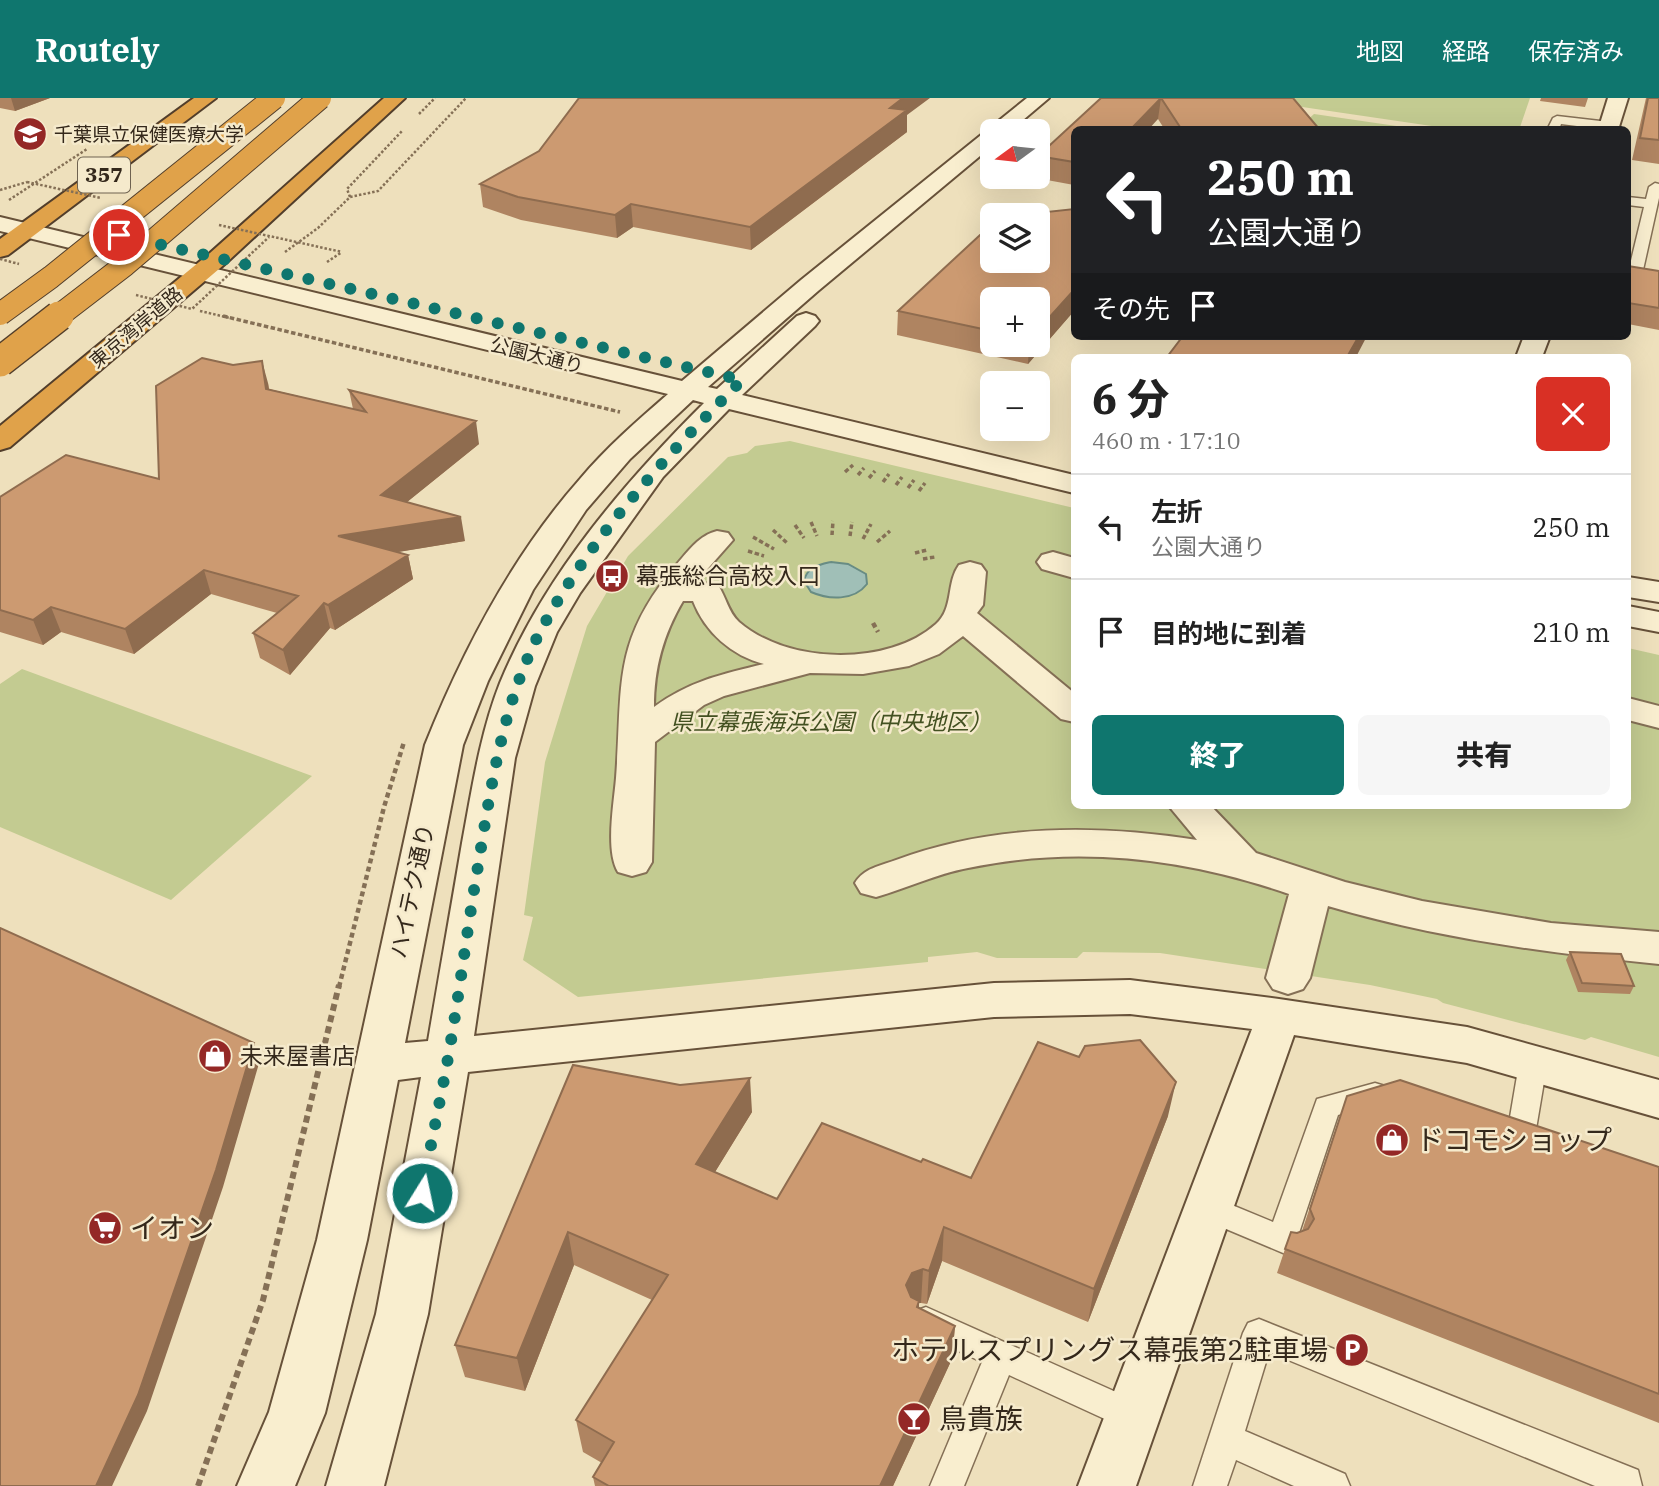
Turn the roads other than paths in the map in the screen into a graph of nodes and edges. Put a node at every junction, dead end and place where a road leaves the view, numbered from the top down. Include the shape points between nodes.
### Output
1 (206, 98) edge
2 (274, 98) edge
3 (320, 98) edge
4 (395, 98) edge
5 (1039, 98) edge
6 (1618, 98) edge
7 (1013, 119) edge
8 (1554, 126) edge
9 (1595, 126) edge
10 (1609, 126) edge
11 (980, 146) edge
12 (980, 174) edge
13 (1659, 188) edge
14 (1631, 201) edge
15 (1651, 204) junction
16 (0, 207) edge
17 (0, 225) edge
18 (36, 225) junction
19 (916, 228) dead end
20 (1634, 244) edge
21 (0, 250) edge
22 (209, 266) junction
23 (1659, 278) edge
24 (822, 307) dead end
25 (0, 314) edge
26 (0, 362) edge
27 (715, 386) junction
28 (874, 411) dead end
29 (0, 441) edge
30 (1071, 483) edge
31 (717, 540) dead end
32 (970, 572) dead end
33 (1631, 587) edge
34 (674, 591) junction
35 (1659, 592) edge
36 (961, 617) junction
37 (1631, 617) edge
38 (1659, 622) edge
39 (806, 663) junction
40 (1635, 702) edge
41 (1071, 709) edge
42 (1659, 718) edge
43 (636, 738) junction
44 (1191, 809) edge
45 (632, 862) dead end
46 (1242, 863) junction
47 (876, 883) dead end
48 (1312, 886) junction
49 (1659, 948) edge
50 (1283, 997) junction
51 (448, 1057) junction
52 (377, 1064) junction
53 (1533, 1064) junction
54 (1396, 1092) edge
55 (1659, 1099) edge
56 (1520, 1135) edge
57 (1210, 1209) junction
58 (922, 1319) edge
59 (1001, 1355) junction
60 (1133, 1416) junction
61 (1226, 1439) junction
62 (266, 1486) edge
63 (355, 1486) edge
64 (947, 1486) edge
65 (1107, 1486) edge
66 (1210, 1486) edge
67 (1333, 1486) edge
68 (1625, 1486) edge

1 - 18 highway, 357
2 - 25 highway, bridge
3 - 26 highway, bridge via 125,265
4 - 22 highway, 東京湾岸道路
5 - 7 street
6 - 10 street
8 - 9 lane via 1556,120
11 - 27 street via 749,335
12 - 19 street
13 - 15 lane via 1655,187
14 - 15 lane
15 - 20 lane
16 - 18 street, 公園大通り
17 - 18 street, 公園大通り
18 - 21 highway, 357
18 - 22 street, 公園大通り
20 - 23 lane via 1634,273
22 - 27 street, 公園大通り
22 - 29 highway, 東京湾岸道路
24 - 27 street via 780,343
27 - 28 street, 公園大通り
27 - 30 street, 公園大通り
27 - 51 street via 565,591 540,632 517,686 496,758
27 - 52 street, ハイテク通り via 615,457 576,503 495,626 444,745
31 - 34 street
32 - 36 street via 971,586
33 - 35 street
34 - 39 street via 706,592 720,622 733,634 766,653
34 - 43 street via 645,645
36 - 39 street via 946,636 927,648 869,663
36 - 41 street
37 - 38 street
39 - 43 street via 691,696
40 - 42 street
43 - 45 street
44 - 46 street
46 - 47 street via 1132,843 1044,843 965,853
46 - 48 street
48 - 49 street via 1422,916 1551,939
48 - 50 street
50 - 51 street via 994,1000
50 - 53 street
50 - 57 street
51 - 52 street
51 - 63 street via 402,1314
52 - 62 street, ハイテク通り via 342,1240 311,1360 297,1413
53 - 55 street
53 - 56 lane
54 - 57 lane via 1327,1107 1285,1241
57 - 60 street
58 - 59 lane
59 - 60 lane
59 - 64 lane
60 - 65 street
61 - 66 lane
61 - 67 lane
61 - 68 lane via 1259,1333 1626,1482

